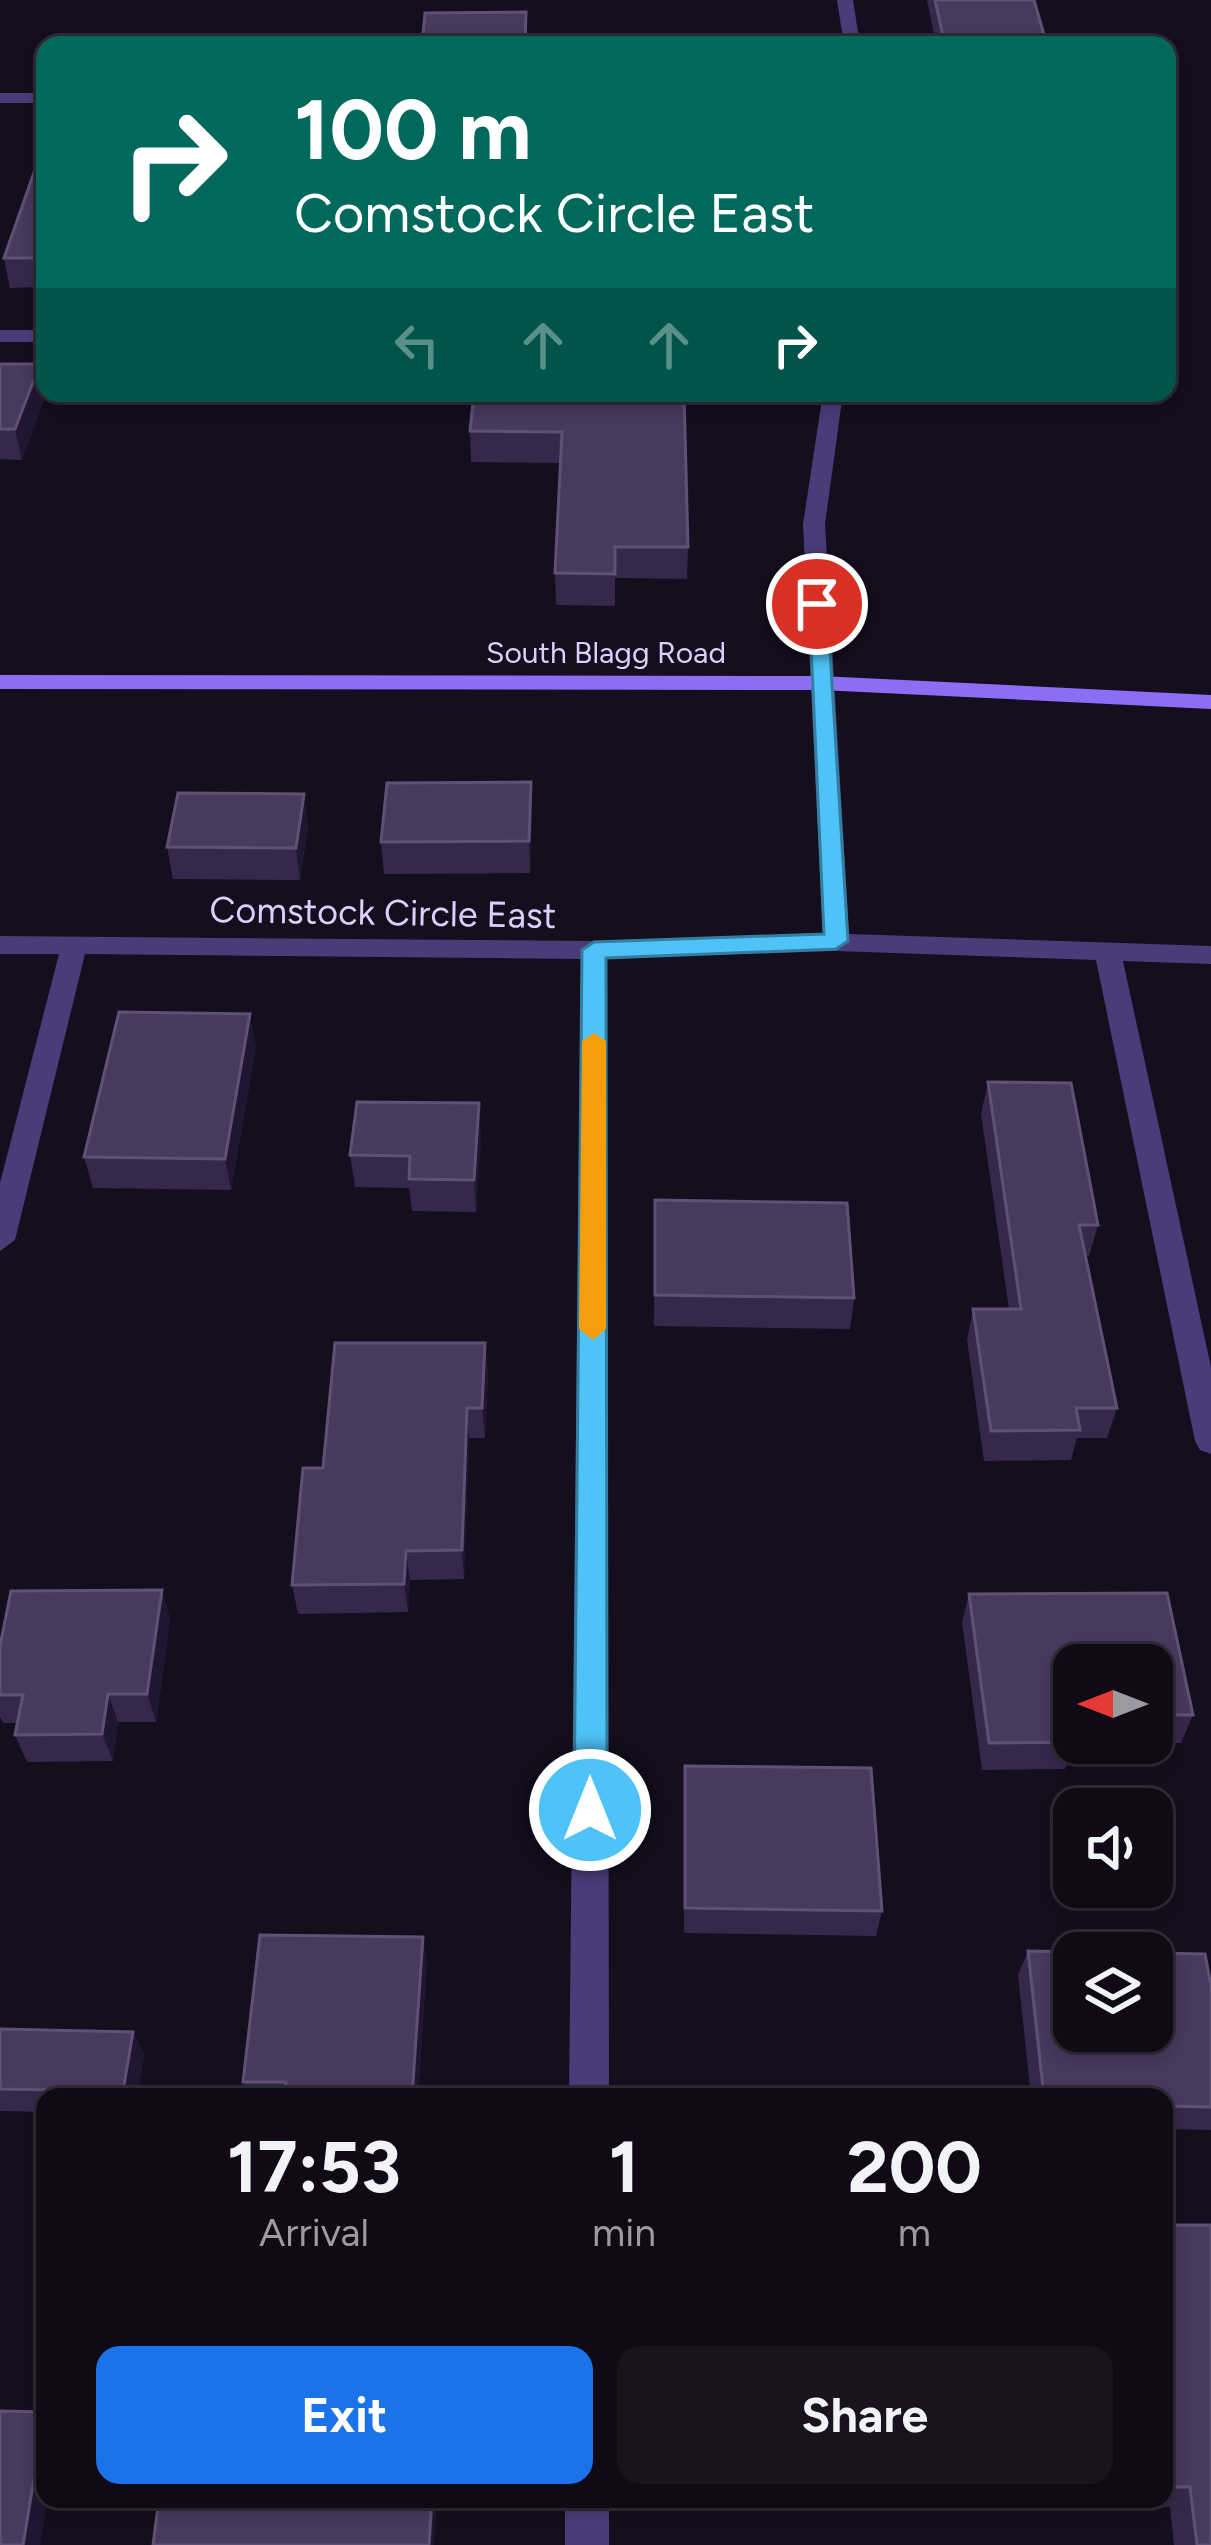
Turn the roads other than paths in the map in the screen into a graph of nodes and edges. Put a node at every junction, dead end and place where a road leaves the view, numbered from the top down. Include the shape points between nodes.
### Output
1 (845, 0) edge
2 (851, 36) edge
3 (0, 98) edge
4 (36, 98) edge
5 (0, 336) edge
6 (36, 336) edge
7 (832, 402) edge
8 (0, 682) edge
9 (820, 683) junction
10 (1211, 703) edge
11 (836, 941) junction
12 (75, 944) junction
13 (0, 945) edge
14 (1107, 949) junction
15 (594, 950) junction
16 (1211, 955) edge
17 (0, 1240) edge
18 (1211, 1441) edge
19 (589, 2088) edge
20 (587, 2508) edge
21 (586, 2545) edge

1 - 2 street
3 - 4 street
5 - 6 street
7 - 9 street via 814,524
8 - 9 main road, South Blagg Road
9 - 10 main road, South Blagg Road
9 - 11 street
11 - 14 street, Comstock Circle East
11 - 15 street, Comstock Circle East
12 - 13 street, Comstock Circle East
12 - 15 street, Comstock Circle East
12 - 17 street
14 - 16 street, Comstock Circle East
14 - 18 street
15 - 19 street
20 - 21 street

